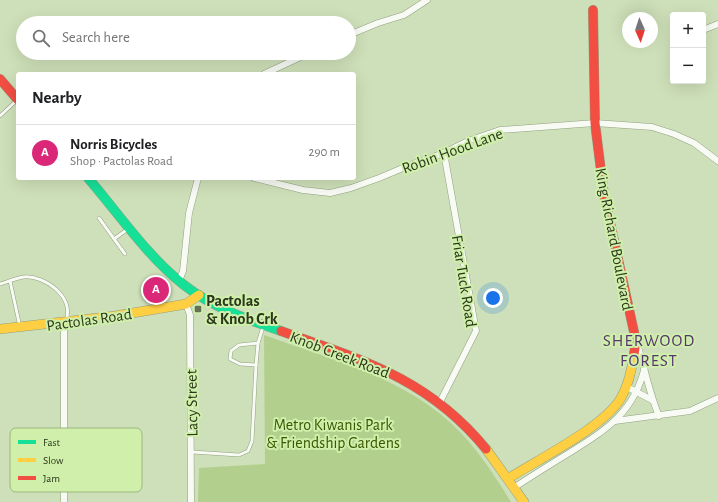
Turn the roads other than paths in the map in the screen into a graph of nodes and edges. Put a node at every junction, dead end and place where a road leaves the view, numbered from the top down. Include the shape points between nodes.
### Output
1 (427, 0) edge
2 (593, 10) dead end
3 (718, 24) edge
4 (706, 29) edge
5 (356, 32) edge
6 (294, 60) edge
7 (268, 72) edge
8 (1, 82) edge
9 (16, 98) edge
10 (16, 102) edge
11 (0, 116) edge
12 (595, 123) junction
13 (444, 153) junction
14 (718, 161) edge
15 (90, 180) edge
16 (197, 180) edge
17 (262, 180) edge
18 (99, 218) dead end
19 (130, 228) junction
20 (114, 239) junction
21 (124, 254) dead end
22 (10, 281) junction
23 (179, 281) junction
24 (0, 284) edge
25 (199, 295) junction
26 (186, 304) junction
27 (64, 323) junction
28 (263, 325) junction
29 (21, 328) junction
30 (0, 329) edge
31 (636, 341) junction
32 (258, 343) junction
33 (256, 365) junction
34 (645, 366) junction
35 (627, 387) junction
36 (637, 391) junction
37 (718, 398) edge
38 (652, 400) junction
39 (440, 402) junction
40 (659, 416) junction
41 (602, 420) junction
42 (615, 421) junction
43 (64, 428) edge
44 (609, 428) junction
45 (192, 452) junction
46 (508, 478) junction
47 (515, 487) junction
48 (191, 502) edge
49 (524, 502) edge

1 - 5 street via 404,15
2 - 12 street, King Richard Boulevard
3 - 4 street
6 - 7 street
8 - 9 street
10 - 11 lane
12 - 13 street, Robin Hood Lane via 500,130
12 - 14 street, Robin Hood Lane via 659,129 694,143
12 - 31 street, King Richard Boulevard via 604,195
13 - 17 street, Robin Hood Lane via 351,188 330,192 303,190
13 - 39 street, Friar Tuck Road via 476,331
15 - 19 street, Knob Creek Road
16 - 23 street via 189,213 183,271
18 - 20 lane
19 - 20 lane
19 - 23 street, Knob Creek Road
20 - 21 lane
22 - 24 lane
22 - 27 lane via 24,277 35,278 60,293 65,300 68,314
22 - 29 lane
23 - 25 street, Knob Creek Road
25 - 26 street, Pactolas Road
25 - 28 street, Knob Creek Road
26 - 27 street, Pactolas Road
26 - 45 street, Lacy Street via 190,315
27 - 29 street, Pactolas Road
27 - 43 street
28 - 32 lane
28 - 39 street, Knob Creek Road via 382,368
29 - 30 street, Pactolas Road
31 - 34 street
31 - 35 street, King Richard Boulevard via 632,373
32 - 33 lane
32 - 33 lane via 239,345 231,351 230,359 240,364
33 - 45 lane via 252,441 248,451 239,455
34 - 36 street
34 - 38 street
35 - 36 street
35 - 41 street, King Richard Boulevard
36 - 38 street
36 - 42 street
37 - 40 street via 690,411
38 - 40 street
39 - 46 street, Knob Creek Road via 478,437
40 - 42 street
41 - 44 street
41 - 46 street, King Richard Boulevard
42 - 44 street
44 - 47 street
45 - 48 street, Lacy Street
46 - 47 street, Knob Creek Road
47 - 49 street, Knob Creek Road

